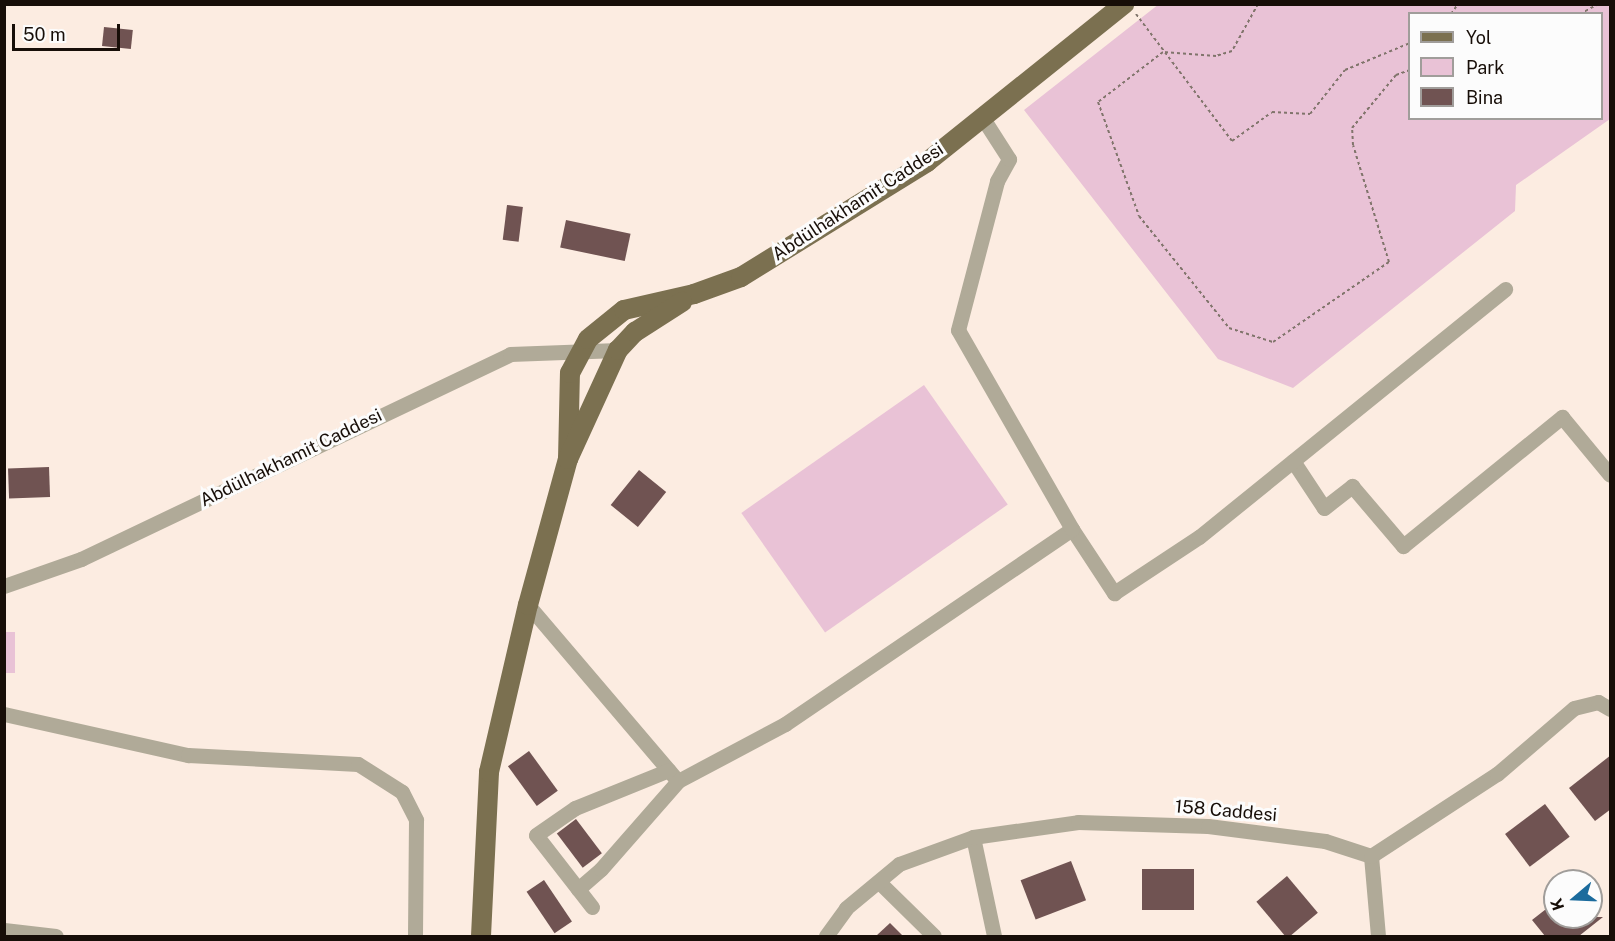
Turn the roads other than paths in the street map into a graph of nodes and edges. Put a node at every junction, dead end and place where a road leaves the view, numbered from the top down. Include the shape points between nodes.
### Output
1 (1129, 8) edge
2 (982, 117) junction
3 (1505, 289) dead end
4 (694, 294) junction
5 (624, 310) junction
6 (635, 332) junction
7 (582, 350) junction
8 (618, 350) junction
9 (568, 459) junction
10 (1293, 461) junction
11 (1611, 475) edge
12 (1072, 529) junction
13 (4, 586) edge
14 (528, 605) junction
15 (1608, 706) edge
16 (4, 714) edge
17 (673, 775) junction
18 (973, 837) junction
19 (1371, 856) junction
20 (879, 882) junction
21 (578, 889) junction
22 (592, 907) dead end
23 (4, 930) edge
24 (56, 936) edge
25 (415, 936) edge
26 (481, 936) edge
27 (826, 936) edge
28 (934, 936) edge
29 (994, 936) edge
30 (1378, 936) edge

1 - 2 main road, Abdülhakhamit Caddesi
2 - 4 main road, Abdülhakhamit Caddesi via 927,162 751,271
2 - 12 street via 1009,159 997,181 958,330
3 - 10 street
4 - 5 main road, Abdülhakhamit Caddesi
4 - 6 main road, Abdülhakhamit Caddesi
5 - 6 street
5 - 7 main road, Abdülhakhamit Caddesi via 588,339
6 - 8 main road, Abdülhakhamit Caddesi
7 - 8 street, Abdülhakhamit Caddesi
7 - 9 main road, Abdülhakhamit Caddesi via 570,373
7 - 13 street, Abdülhakhamit Caddesi via 510,354 81,559
8 - 9 main road, Abdülhakhamit Caddesi
9 - 14 main road, Abdülhakhamit Caddesi
10 - 11 street via 1324,508 1352,486 1403,546 1562,417
10 - 12 street via 1198,537 1114,593
12 - 17 street via 785,724
14 - 17 street
14 - 26 main road, Abdülhakhamit Caddesi via 489,772
15 - 19 street via 1589,702 1574,708 1497,774
16 - 25 street via 188,755 358,764 402,792 416,820
17 - 21 street
17 - 21 street via 574,808 536,835
18 - 19 street, 158 Caddesi via 1078,822 1208,826 1326,841
18 - 20 street, 158 Caddesi via 899,864
18 - 29 street
19 - 30 street
20 - 27 street, 158 Caddesi via 846,908
20 - 28 street
21 - 22 street
23 - 24 street

